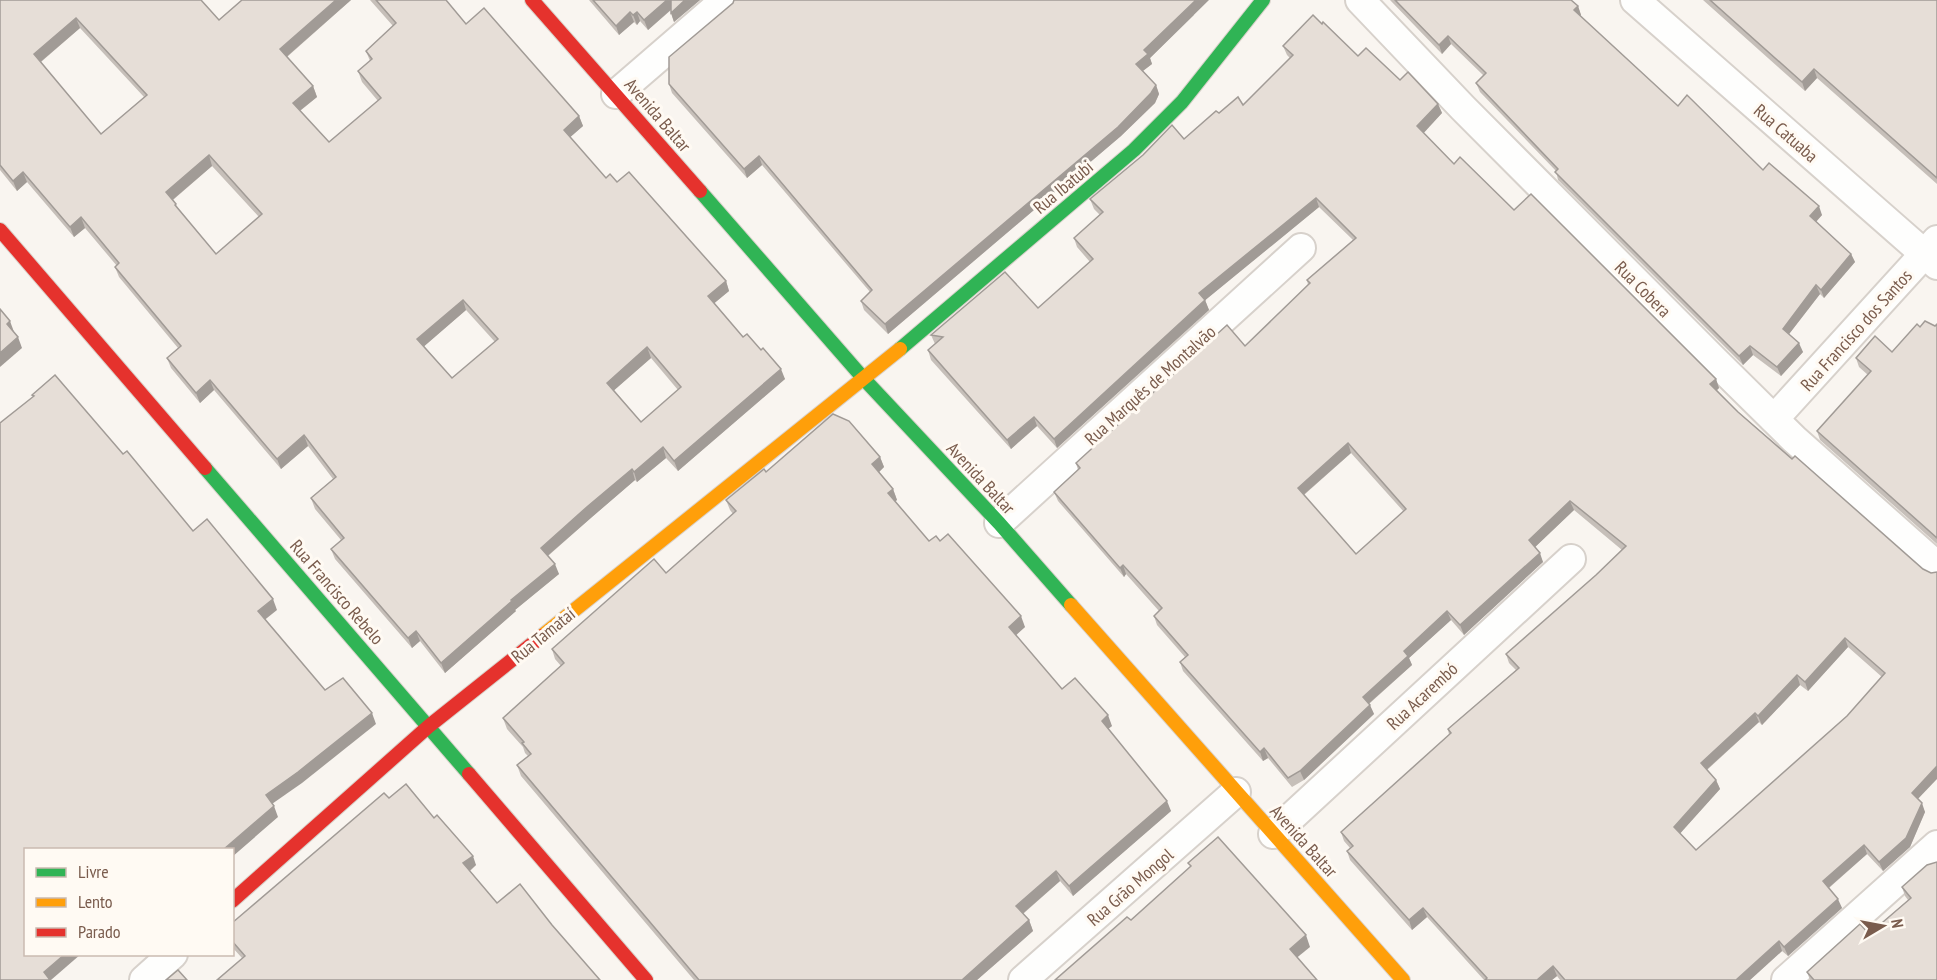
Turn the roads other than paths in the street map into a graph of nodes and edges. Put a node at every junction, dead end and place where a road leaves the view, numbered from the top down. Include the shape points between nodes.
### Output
1 (532, 0) edge
2 (725, 0) edge
3 (1263, 0) edge
4 (1360, 0) edge
5 (1635, 0) edge
6 (616, 94) junction
7 (0, 230) edge
8 (1301, 248) dead end
9 (1933, 253) edge
10 (864, 380) junction
11 (1774, 419) junction
12 (999, 523) junction
13 (1571, 559) dead end
14 (1937, 566) edge
15 (429, 726) junction
16 (1236, 792) junction
17 (1273, 834) junction
18 (1937, 845) edge
19 (234, 899) edge
20 (171, 956) edge
21 (144, 980) edge
22 (646, 980) edge
23 (1023, 980) edge
24 (1402, 980) edge
25 (1786, 980) edge

1 - 6 street, Avenida Baltar
2 - 6 street
3 - 10 street, Rua Ibatubi via 1182,102 1134,150
4 - 11 street, Rua Cobera
5 - 9 street, Rua Catuaba
6 - 10 street, Avenida Baltar
7 - 15 street, Rua Francisco Rebelo
8 - 12 street, Rua Marquês de Montalvão
9 - 11 street, Rua Francisco dos Santos
10 - 12 street, Avenida Baltar
10 - 15 street, Rua Tamataí
11 - 14 street, Rua Cobera
12 - 16 street, Avenida Baltar
13 - 17 street, Rua Acarembó
15 - 19 street, Rua Tamataí
15 - 22 street, Rua Francisco Rebelo
16 - 17 street, Avenida Baltar
16 - 23 street, Rua Grão Mongol
17 - 24 street, Avenida Baltar
18 - 25 street
20 - 21 street

